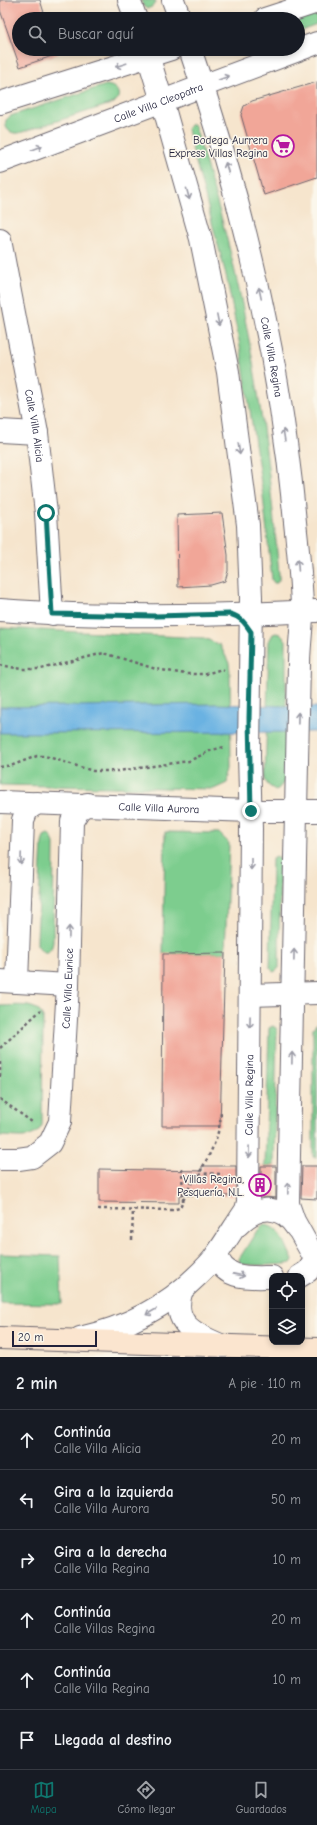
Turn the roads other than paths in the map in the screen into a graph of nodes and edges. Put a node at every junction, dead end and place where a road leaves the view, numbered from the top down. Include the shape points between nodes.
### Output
1 (129, 0) edge
2 (173, 0) edge
3 (317, 2) edge
4 (133, 12) edge
5 (177, 12) edge
6 (286, 12) edge
7 (317, 44) edge
8 (305, 48) edge
9 (138, 56) edge
10 (148, 56) edge
11 (192, 56) edge
12 (284, 56) edge
13 (203, 86) junction
14 (162, 101) junction
15 (0, 103) edge
16 (0, 162) edge
17 (1, 246) edge
18 (0, 431) edge
19 (36, 433) junction
20 (0, 610) edge
21 (309, 612) edge
22 (261, 613) junction
23 (52, 614) junction
24 (4, 802) edge
25 (45, 803) junction
26 (88, 804) junction
27 (278, 811) edge
28 (23, 820) junction
29 (72, 821) junction
30 (9, 982) edge
31 (68, 985) junction
32 (317, 993) edge
33 (293, 994) junction
34 (250, 995) junction
35 (0, 1159) edge
36 (232, 1232) junction
37 (302, 1234) junction
38 (217, 1254) junction
39 (316, 1261) edge
40 (305, 1273) edge
41 (269, 1277) edge
42 (182, 1290) junction
43 (0, 1338) edge
44 (72, 1340) junction
45 (317, 1343) edge
46 (223, 1346) junction
47 (290, 1348) junction
48 (317, 1349) edge

1 - 4 street
2 - 5 street
3 - 6 street
8 -> 7 street, Calle Villa Cleopatra
9 -> 15 street
10 - 14 street
11 - 13 street, Calle Villa Regina
13 -> 12 street, Calle Villa Cleopatra
13 - 14 street, Calle Villa Cleopatra
21 -> 13 street, Calle Villa Regina via 264,316 245,228
16 -> 14 street, Calle Villa Cleopatra
14 -> 22 street via 200,239 228,372
17 - 19 street, Calle Villa Alicia
18 - 19 street
19 - 23 street, Calle Villa Alicia via 46,513
20 - 23 street
21 - 22 street
27 -> 21 street, Calle Villa Regina via 298,757 299,673
22 - 23 street via 155,616
22 - 27 street, Calle Villa Regina via 251,670 249,755
24 - 25 street, Calle Villa Aurora
24 - 28 street via 19,812
25 - 26 street, Calle Villa Aurora
25 - 28 street via 27,810
25 - 29 street via 63,809
26 - 27 street, Calle Villa Aurora
26 - 29 street via 82,807
33 -> 27 street, Calle Villa Regina
27 -> 34 street, Calle Villa Regina
28 -> 30 street
31 -> 29 street, Calle Villa Eunice
30 - 31 street
31 - 35 street, Calle Villa Eunice via 60,1122 48,1143 32,1157
32 - 33 street
33 - 34 street
37 -> 33 street, Calle Villa Regina via 288,1204
34 -> 36 street, Calle Villa Regina via 246,1210
36 - 37 street via 251,1214 272,1210 286,1215
36 - 38 street, Calle Villa Regina
37 - 39 street, Calle Villa Regina
38 -> 41 street via 221,1265 233,1274
38 - 42 street, Calle Villa Regina
39 - 40 street
42 -> 44 street, Calle Villa Regina via 168,1302 135,1321 104,1333
42 - 46 street via 178,1300 180,1318 196,1333
43 - 44 main road
44 - 46 main road
45 - 47 street
46 - 47 main road
47 - 48 main road

